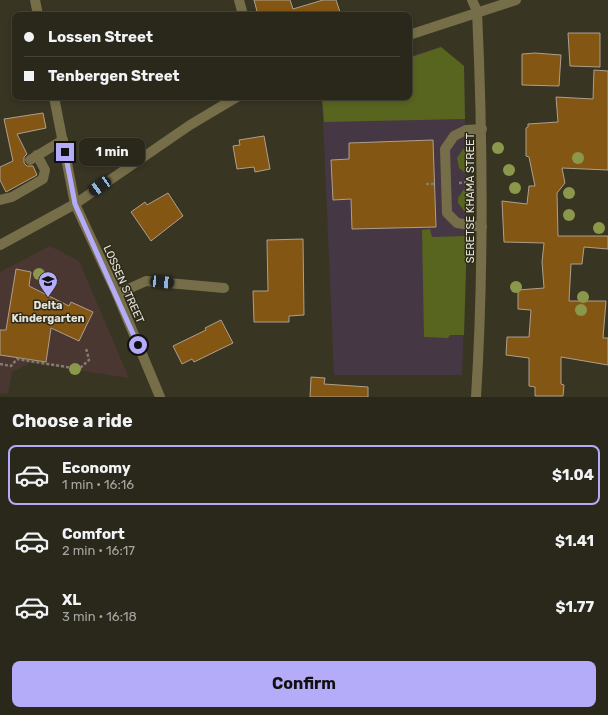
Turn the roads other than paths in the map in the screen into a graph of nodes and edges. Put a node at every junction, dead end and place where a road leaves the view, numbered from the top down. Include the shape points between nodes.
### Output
1 (35, 0) edge
2 (239, 0) edge
3 (472, 0) edge
4 (516, 0) edge
5 (477, 11) junction
6 (37, 12) edge
7 (242, 12) edge
8 (412, 34) edge
9 (55, 100) edge
10 (232, 100) edge
11 (482, 129) junction
12 (63, 140) junction
13 (0, 200) edge
14 (75, 204) junction
15 (482, 227) junction
16 (0, 245) edge
17 (224, 288) dead end
18 (117, 294) junction
19 (160, 397) edge
20 (476, 397) edge

1 - 6 street
2 - 7 street
3 - 5 street, SERETSE KHAMA STREET
4 - 5 street
5 - 8 street
5 - 11 street, SERETSE KHAMA STREET
9 - 12 street, LOSSEN STREET
10 - 14 street via 190,125
11 - 15 street, SERETSE KHAMA STREET
11 - 15 street via 466,130 454,136 446,149 448,213 457,223
12 - 13 street via 33,158 45,170 43,179 12,197
12 - 14 street, LOSSEN STREET
14 - 16 street
14 - 18 street, LOSSEN STREET
15 - 20 street, SERETSE KHAMA STREET
17 - 18 street via 146,281
18 - 19 street, LOSSEN STREET

